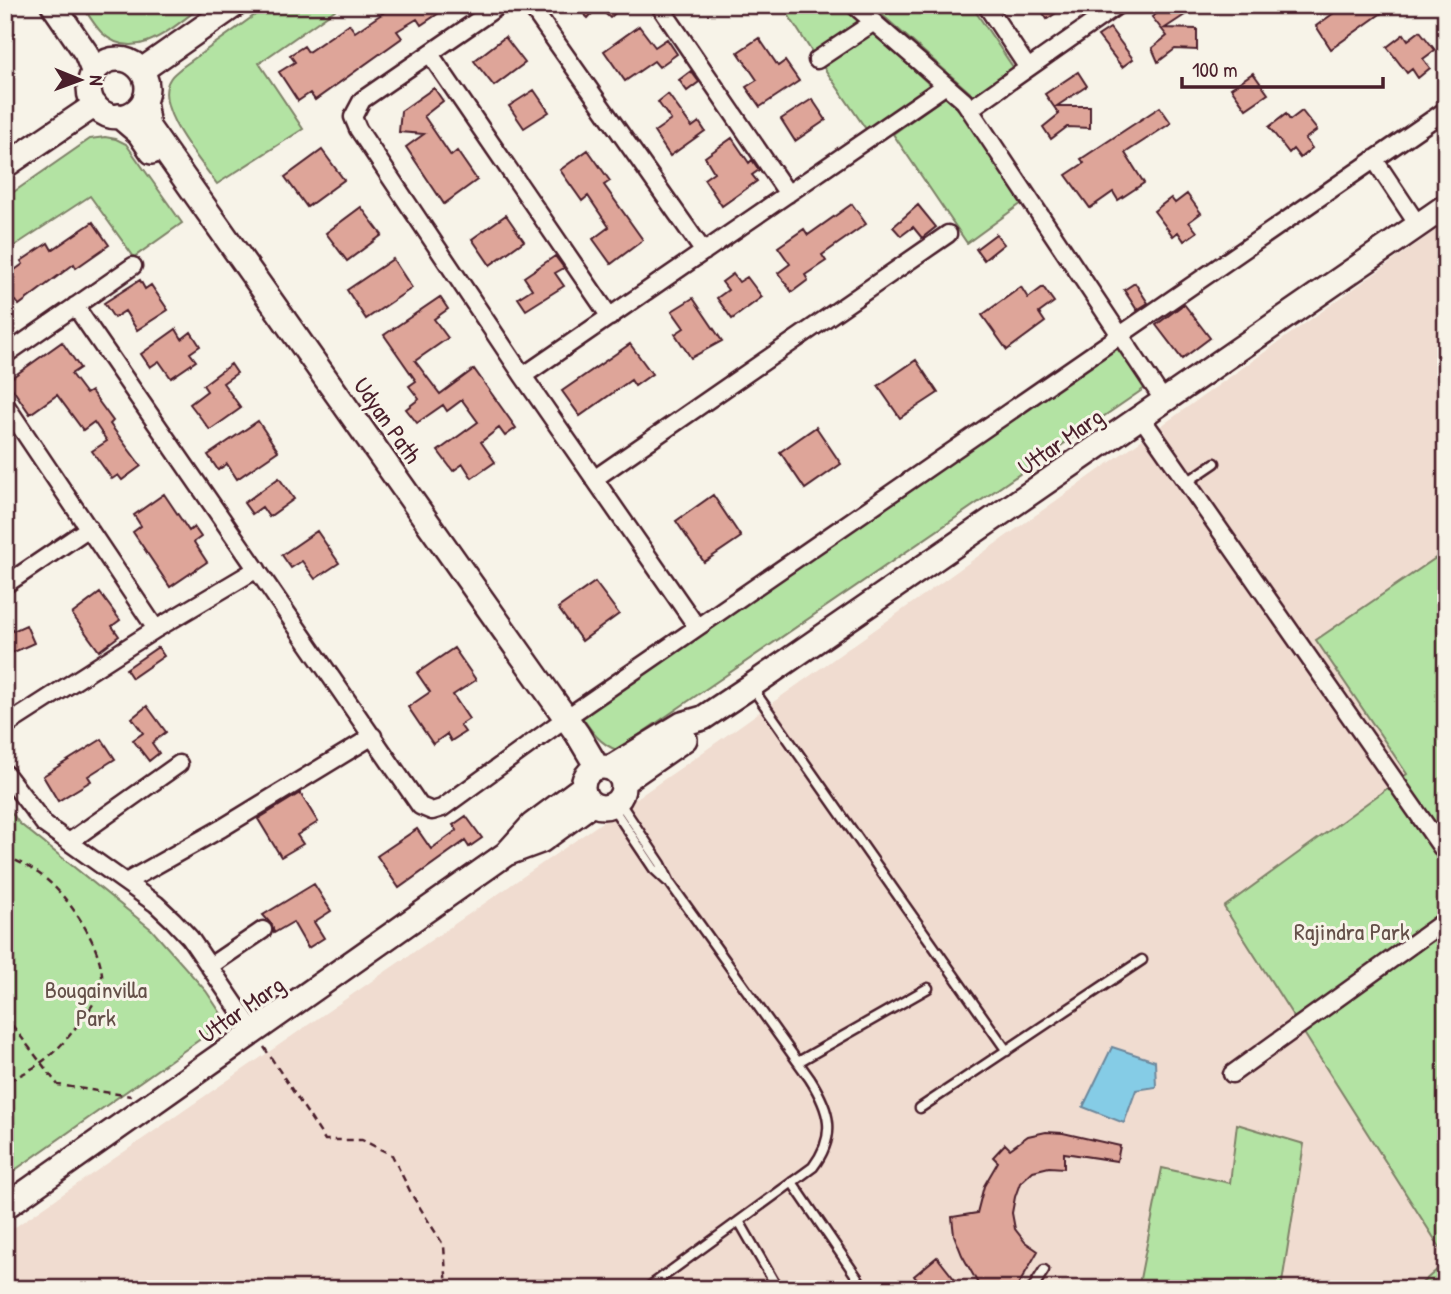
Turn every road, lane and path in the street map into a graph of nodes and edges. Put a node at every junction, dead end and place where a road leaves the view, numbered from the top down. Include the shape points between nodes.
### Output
1 (53, 5) edge
2 (66, 5) edge
3 (235, 5) edge
4 (500, 5) edge
5 (530, 5) edge
6 (659, 5) edge
7 (854, 5) edge
8 (986, 5) edge
9 (1118, 5) edge
10 (874, 22) junction
11 (430, 54) junction
12 (817, 60) dead end
13 (103, 66) junction
14 (1028, 68) junction
15 (142, 70) junction
16 (946, 85) junction
17 (144, 101) junction
18 (95, 105) junction
19 (970, 109) junction
20 (1446, 110) edge
21 (119, 117) junction
22 (1374, 159) junction
23 (5, 166) edge
24 (788, 194) junction
25 (1446, 206) edge
26 (1418, 225) junction
27 (948, 234) dead end
28 (704, 252) junction
29 (133, 266) dead end
30 (75, 306) junction
31 (610, 317) junction
32 (1119, 335) junction
33 (5, 355) edge
34 (523, 376) junction
35 (1164, 401) junction
36 (5, 404) edge
37 (1141, 417) junction
38 (1215, 463) dead end
39 (594, 480) junction
40 (1187, 482) junction
41 (89, 528) junction
42 (257, 569) junction
43 (5, 585) edge
44 (697, 627) junction
45 (156, 629) junction
46 (751, 687) junction
47 (561, 722) junction
48 (5, 726) edge
49 (373, 736) junction
50 (179, 764) dead end
51 (5, 773) edge
52 (603, 786) junction
53 (69, 842) junction
54 (1446, 854) edge
55 (5, 855) edge
56 (126, 882) junction
57 (1446, 920) edge
58 (262, 930) dead end
59 (1142, 960) dead end
60 (210, 966) junction
61 (928, 988) dead end
62 (5, 1016) edge
63 (254, 1032) junction
64 (1007, 1051) junction
65 (798, 1062) junction
66 (42, 1063) junction
67 (1232, 1074) dead end
68 (5, 1082) edge
69 (157, 1100) junction
70 (920, 1108) dead end
71 (792, 1182) junction
72 (5, 1207) edge
73 (739, 1221) junction
74 (1044, 1270) dead end
75 (447, 1289) edge
76 (646, 1289) edge
77 (778, 1289) edge
78 (865, 1289) edge
79 (1032, 1289) edge

1 - 13 main road via 86,53
2 - 13 main road via 97,49
3 - 15 main road
4 - 11 street
5 - 28 street
6 - 24 street
7 - 10 street
8 - 14 street
9 - 14 street
10 - 12 street
10 - 16 street
11 - 31 street
11 - 34 street via 362,100 353,117
13 - 15 main road via 123,59
13 - 18 main road via 90,83
14 - 19 street
15 - 17 main road via 147,92
16 - 19 street
16 - 24 street
17 - 21 main road via 136,111
17 - 47 main road, Udyan Path via 148,127
18 - 21 main road
18 - 23 main road
19 - 32 street
20 - 22 street
21 - 47 main road, Udyan Path via 139,133
22 - 26 street
22 - 32 street
24 - 28 street
25 - 26 main road, Uttar Marg
26 - 35 main road, Uttar Marg
27 - 39 street
28 - 31 street
29 - 30 street
30 - 33 street
30 - 42 street
31 - 34 street
32 - 35 street
32 - 44 street
34 - 39 street
35 - 37 main road, Uttar Marg
36 - 41 street
37 - 40 street
37 - 46 main road, Uttar Marg
38 - 40 lane
39 - 44 street
40 - 54 street
41 - 43 street
41 - 45 street
42 - 45 street
42 - 49 street
44 - 47 street
45 - 48 street
46 - 52 main road, Uttar Marg via 703,718 682,724
46 - 64 lane
47 - 49 street via 432,811 420,806
47 - 52 main road, Udyan Path
49 - 56 street
50 - 53 street
51 - 53 street via 45,825
52 - 63 main road, Uttar Marg via 532,825 506,854
52 - 65 lane
53 - 56 street
55 - 66 path via 40,874 79,917 102,975 99,994 86,1014 65,1043
56 - 60 street via 173,919
57 - 67 street
58 - 60 street
59 - 64 lane
60 - 63 street
61 - 65 lane
62 - 66 path
63 - 69 main road, Uttar Marg
63 - 75 path via 325,1140 362,1140 393,1155 444,1246
64 - 70 lane
65 - 71 lane via 824,1102 829,1125 824,1152
66 - 68 path
66 - 69 path via 58,1085
69 - 72 main road, Uttar Marg
71 - 73 lane
71 - 78 lane
73 - 76 lane
73 - 77 lane
74 - 79 lane

